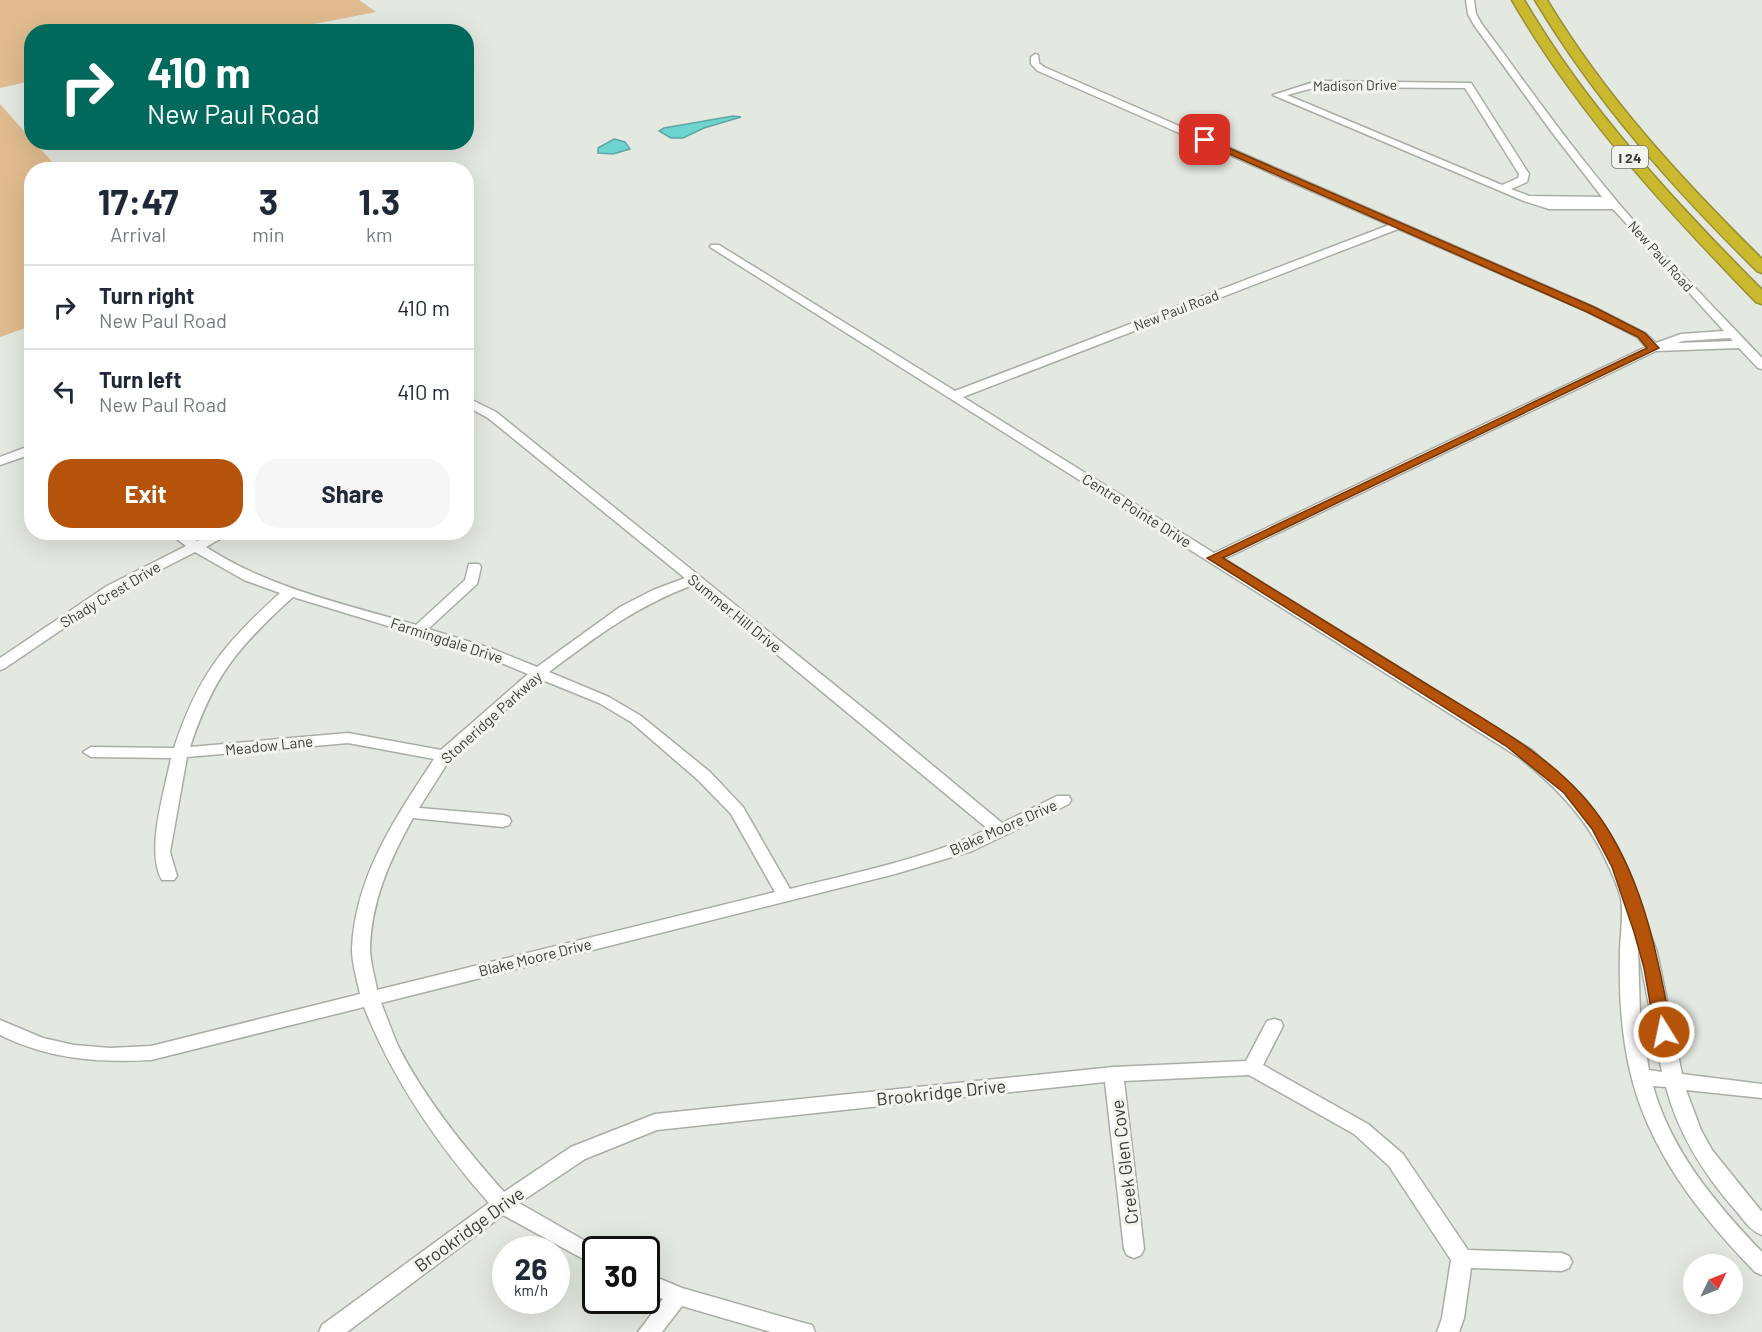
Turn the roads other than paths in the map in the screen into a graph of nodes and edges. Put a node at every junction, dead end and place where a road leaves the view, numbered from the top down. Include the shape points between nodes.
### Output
1 (1470, 0) edge
2 (1518, 0) edge
3 (1541, 0) edge
4 (1035, 57) dead end
5 (1502, 189) junction
6 (1614, 203) junction
7 (1398, 225) junction
8 (715, 247) dead end
9 (1762, 268) edge
10 (1762, 299) edge
11 (1733, 334) junction
12 (1743, 344) junction
13 (1654, 348) junction
14 (1762, 365) edge
15 (954, 396) junction
16 (474, 405) edge
17 (24, 453) edge
18 (0, 461) edge
19 (186, 540) edge
20 (210, 540) edge
21 (196, 547) junction
22 (1214, 558) junction
23 (474, 567) dead end
24 (693, 580) junction
25 (290, 592) junction
26 (419, 630) junction
27 (0, 665) edge
28 (538, 673) junction
29 (91, 752) dead end
30 (180, 753) junction
31 (444, 756) junction
32 (1063, 800) dead end
33 (408, 812) junction
34 (503, 821) dead end
35 (1001, 831) junction
36 (168, 876) dead end
37 (785, 895) junction
38 (1630, 900) junction
39 (370, 999) junction
40 (1274, 1026) dead end
41 (0, 1027) edge
42 (1252, 1068) junction
43 (1114, 1074) junction
44 (1642, 1077) junction
45 (1673, 1080) junction
46 (1762, 1091) edge
47 (502, 1204) junction
48 (1762, 1226) edge
49 (582, 1249) edge
50 (1134, 1249) dead end
51 (1462, 1259) junction
52 (1562, 1262) dead end
53 (1762, 1266) edge
54 (660, 1288) edge
55 (678, 1296) junction
56 (330, 1332) edge
57 (649, 1332) edge
58 (804, 1332) edge
59 (1448, 1332) edge

1 - 6 street, New Paul Road via 1478,23 1554,129
2 - 10 highway, I 24 via 1567,76 1629,156
3 - 9 highway, I 24 via 1623,118
4 - 7 street via 1035,64 1041,69
5 - 5 street, Madison Drive via 1438,162 1278,94 1317,84 1468,85 1524,174 1523,180
5 - 6 street, Madison Drive via 1528,200
6 - 11 street, New Paul Road
7 - 13 street via 1614,321 1641,335
7 - 15 street, New Paul Road
8 - 15 street, Centre Pointe Drive
11 - 12 street, New Paul Road
11 - 13 street via 1681,338
12 - 13 street
12 - 14 street, New Paul Road
13 - 22 street
15 - 22 street, Centre Pointe Drive
16 - 24 street, Summer Hill Drive via 492,414
17 - 18 street
19 - 21 street, Farmingdale Drive
20 - 21 street, Shady Crest Drive
21 - 25 street, Farmingdale Drive via 249,577
21 - 27 street, Shady Crest Drive via 112,590
22 - 38 street, Centre Pointe Drive via 1540,764 1569,790 1599,827 1620,867
23 - 26 street via 472,581
24 - 28 street, Stoneridge Parkway via 625,610
24 - 35 street, Summer Hill Drive
25 - 26 street, Farmingdale Drive
25 - 30 street via 250,627 227,654 207,684
26 - 28 street, Farmingdale Drive
28 - 31 street, Stoneridge Parkway
28 - 37 street, Farmingdale Drive via 604,700 667,742 736,812
29 - 30 street, Meadow Lane
30 - 31 street, Meadow Lane via 348,738
30 - 36 street via 162,852
31 - 33 street, Stoneridge Parkway
32 - 35 street, Blake Moore Drive
33 - 34 street
33 - 39 street, Stoneridge Parkway via 386,851 364,921 361,951
35 - 37 street, Blake Moore Drive via 966,847
37 - 39 street, Blake Moore Drive
38 - 44 street, Centre Pointe Drive via 1628,984
38 - 45 street, Centre Pointe Drive via 1652,968
39 - 41 street, Blake Moore Drive via 151,1053 104,1056 59,1051
39 - 47 street, Stoneridge Parkway via 390,1048 424,1106
40 - 42 street
42 - 43 street, Brookridge Drive
42 - 51 street via 1361,1129 1396,1160
43 - 47 street, Brookridge Drive via 655,1122 578,1153
43 - 50 street, Creek Glen Cove
44 - 45 street
44 - 53 street, Centre Pointe Drive via 1657,1125 1687,1177
45 - 46 street
45 - 48 street, Centre Pointe Drive via 1699,1146
47 - 49 street, Stoneridge Parkway
47 - 56 street, Brookridge Drive
51 - 52 street
51 - 59 street
54 - 55 street
55 - 57 street
55 - 58 street

